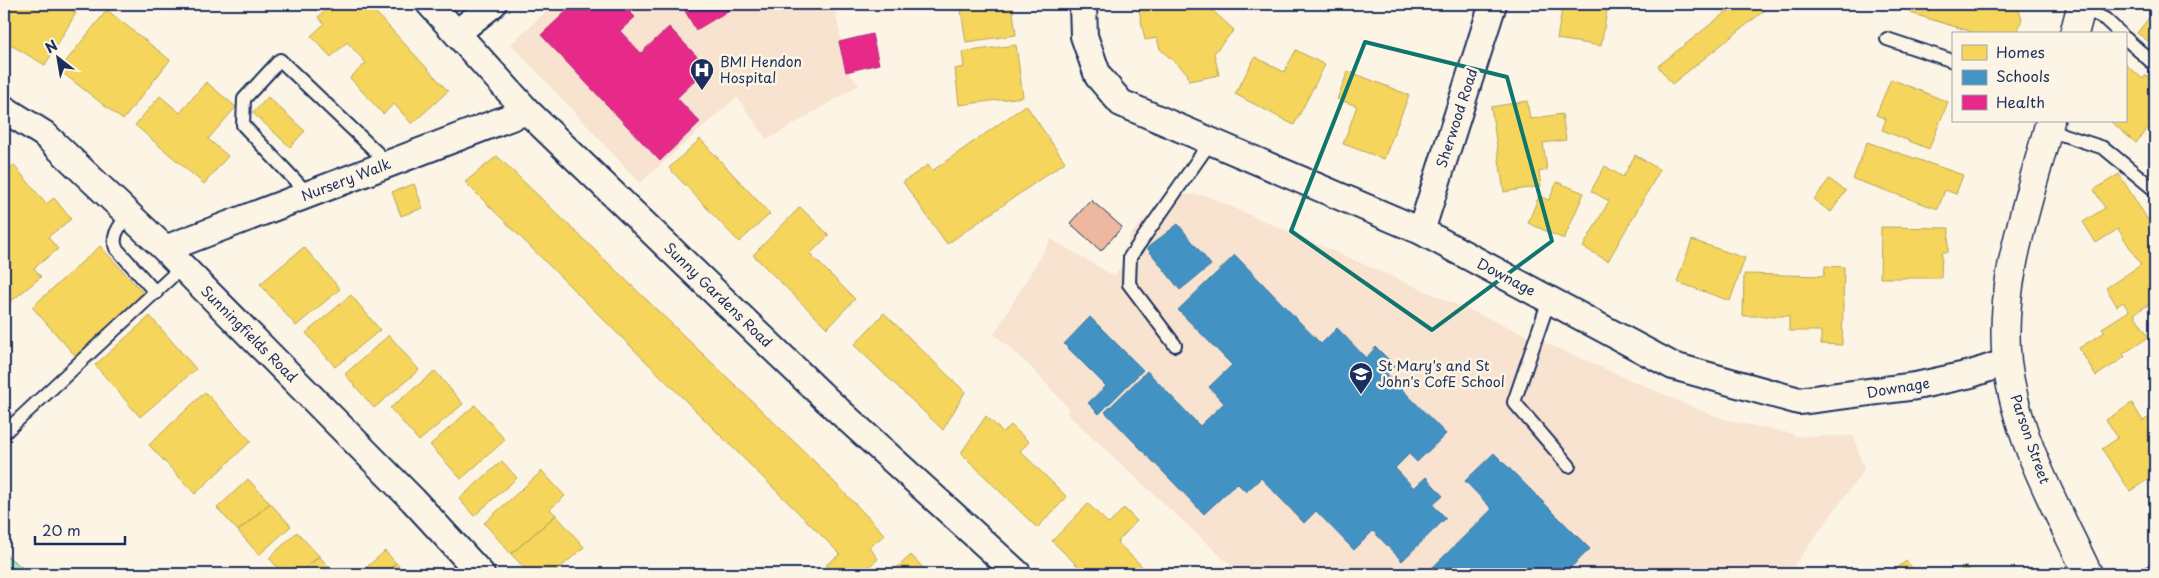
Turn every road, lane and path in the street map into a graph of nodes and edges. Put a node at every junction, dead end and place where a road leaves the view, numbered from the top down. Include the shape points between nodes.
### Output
1 (430, 4) edge
2 (493, 4) edge
3 (1083, 4) edge
4 (1493, 4) edge
5 (2081, 5) edge
6 (2074, 32) edge
7 (2119, 32) edge
8 (457, 33) junction
9 (2126, 39) edge
10 (1888, 40) dead end
11 (1952, 61) edge
12 (2155, 65) edge
13 (4, 109) edge
14 (527, 111) junction
15 (2049, 126) edge
16 (1211, 141) junction
17 (389, 164) junction
18 (2155, 190) edge
19 (308, 194) junction
20 (128, 214) junction
21 (1421, 231) junction
22 (173, 258) junction
23 (156, 293) junction
24 (1549, 300) junction
25 (1175, 344) dead end
26 (2007, 362) junction
27 (4, 433) edge
28 (1569, 466) dead end
29 (2155, 570) edge
30 (481, 574) edge
31 (1018, 574) edge
32 (2088, 574) edge
33 (2149, 574) edge

1 - 8 street, Sunny Gardens Road
2 - 8 street
3 - 16 street, Downage via 1084,36 1098,76 1121,102
4 - 21 street, Sherwood Road
5 - 6 main road
5 - 7 lane via 2105,19
8 - 14 street, Sunny Gardens Road
9 - 12 lane
10 - 11 lane
13 - 20 street, Sunningfields Road via 44,134
14 - 17 street, Nursery Walk
14 - 31 street, Sunny Gardens Road via 827,400
15 - 18 lane via 2104,148
15 - 26 main road, Parson Street via 2013,260 2006,318
16 - 21 street, Downage
16 - 25 lane via 1130,257 1130,284
17 - 19 street, Nursery Walk
17 - 19 lane via 280,60 244,99 243,125
19 - 22 street, Nursery Walk
20 - 22 street, Sunningfields Road
20 - 23 lane via 115,235 116,248
21 - 24 street, Downage
22 - 23 lane
22 - 30 street, Sunningfields Road via 413,500
23 - 27 lane
24 - 26 street, Downage via 1673,366 1799,401 1916,386
24 - 28 lane via 1514,402
26 - 32 main road, Parson Street via 2016,406 2038,467
29 - 33 lane

